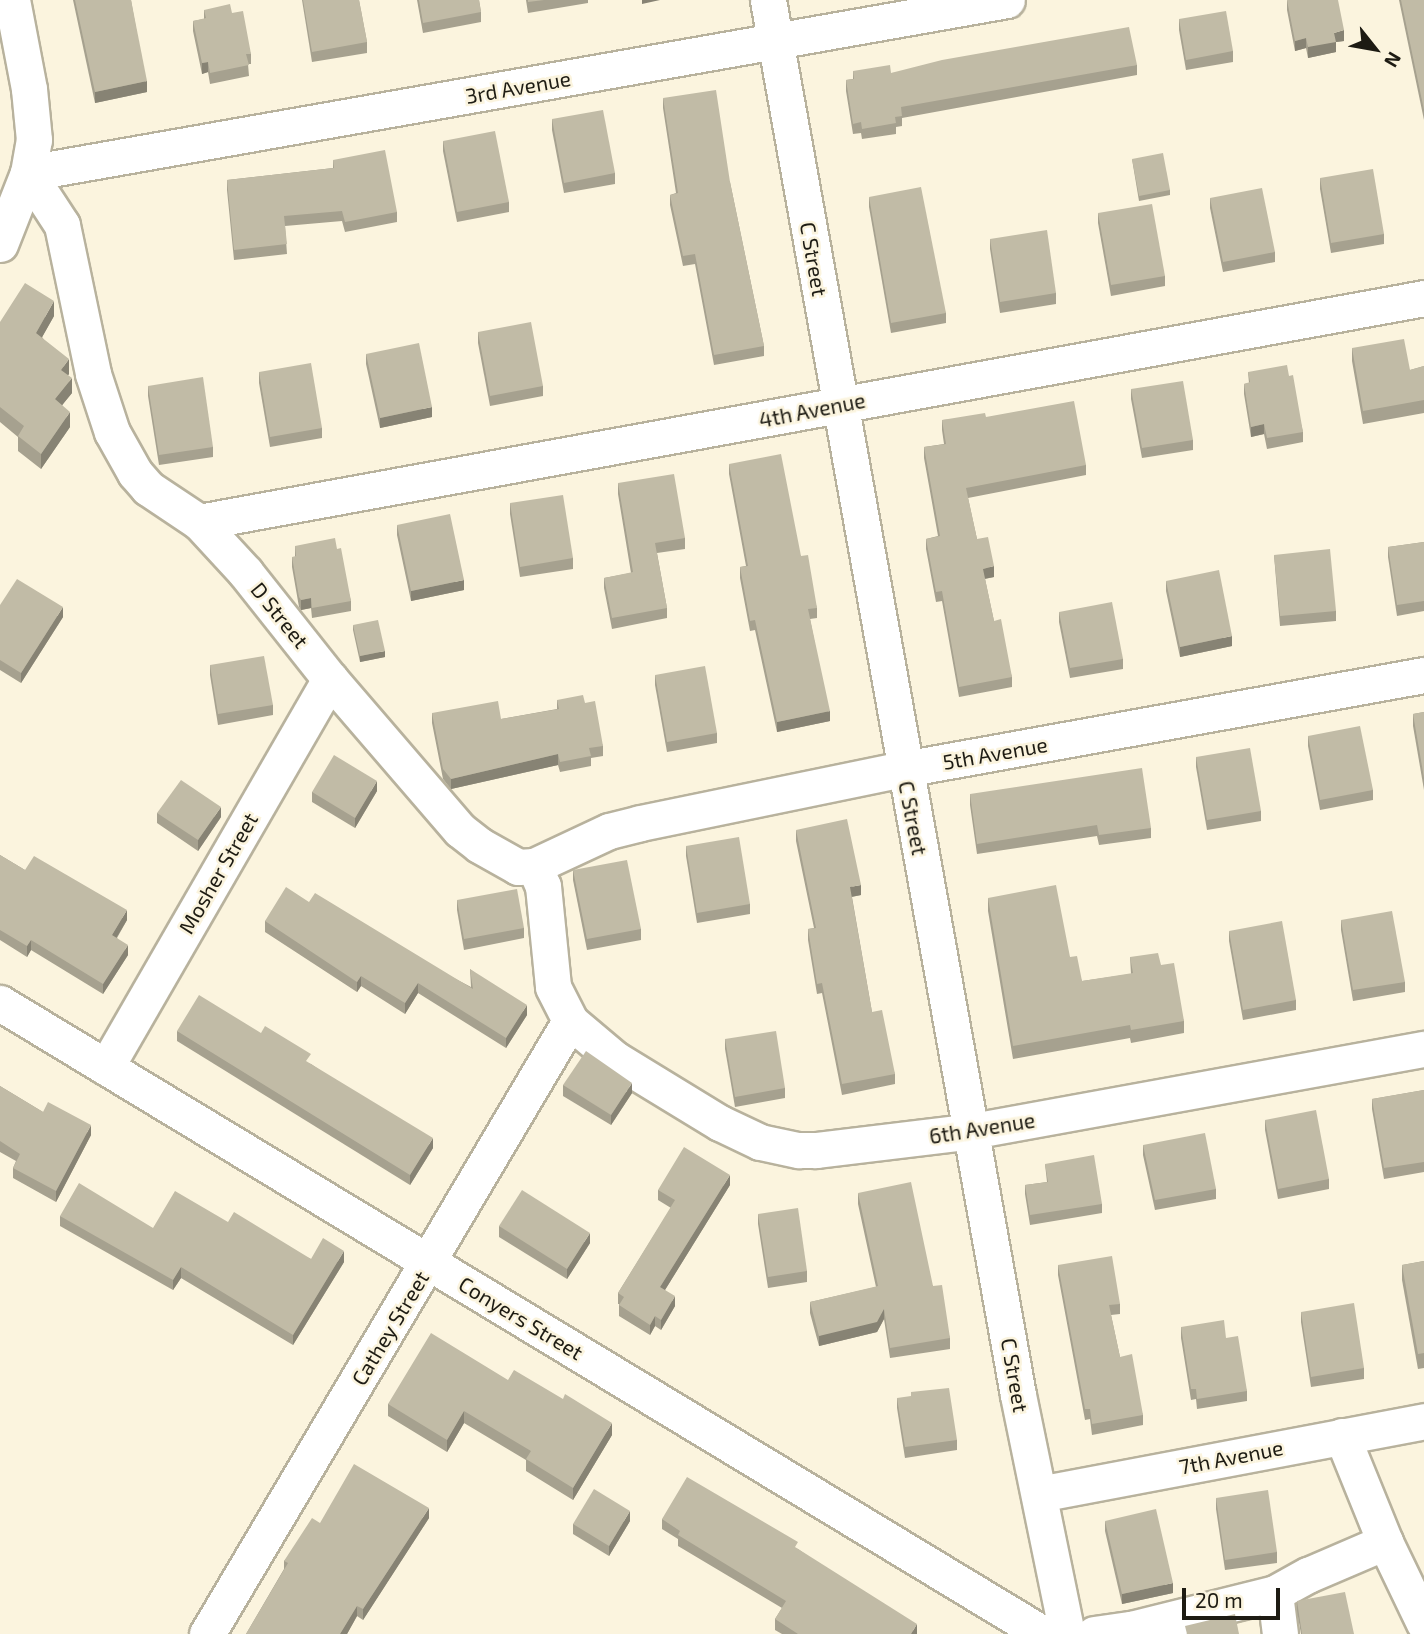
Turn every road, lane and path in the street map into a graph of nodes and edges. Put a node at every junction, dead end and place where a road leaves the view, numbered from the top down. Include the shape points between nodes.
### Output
1 (12, 0) edge
2 (768, 0) edge
3 (1007, 0) edge
4 (775, 43) junction
5 (28, 173) junction
6 (0, 244) edge
7 (1424, 298) edge
8 (841, 405) junction
9 (199, 522) junction
10 (1424, 675) edge
11 (330, 679) junction
12 (904, 769) junction
13 (534, 866) junction
14 (0, 1003) edge
15 (570, 1021) junction
16 (1424, 1049) edge
17 (106, 1067) junction
18 (972, 1131) junction
19 (429, 1263) junction
20 (1424, 1421) edge
21 (1342, 1436) junction
22 (1039, 1494) junction
23 (1385, 1542) junction
24 (1275, 1593) junction
25 (1424, 1623) edge
26 (1172, 1627) edge
27 (207, 1634) edge
28 (1043, 1634) edge
29 (1066, 1634) edge
30 (1094, 1634) edge
31 (1280, 1634) edge

1 - 5 street via 32,114 34,140
2 - 4 street, C Street
3 - 4 street, 3rd Avenue
4 - 5 street, 3rd Avenue
4 - 8 street, C Street
5 - 6 street
5 - 9 street, D Street via 61,225 84,338 112,432 148,488
7 - 8 street, 4th Avenue
8 - 9 street, 4th Avenue
8 - 12 street, C Street
9 - 11 street, D Street
10 - 12 street, 5th Avenue
11 - 13 street, D Street via 460,830 519,867
11 - 17 street, Mosher Street
12 - 13 street, 5th Avenue via 608,831
12 - 18 street, C Street
13 - 15 street via 543,886 553,987
14 - 17 street, Conyers Street
15 - 18 street, 6th Avenue via 615,1059 760,1142 816,1150
15 - 19 street, Cathey Street
16 - 18 street, 6th Avenue
17 - 19 street, Conyers Street
18 - 22 street, C Street
19 - 27 street, Cathey Street
19 - 28 street, Conyers Street
20 - 21 street, 7th Avenue
21 - 22 street, 7th Avenue
21 - 23 street
22 - 29 street, C Street
23 - 24 street
23 - 25 street
24 - 26 street
24 - 31 street
26 - 30 street

